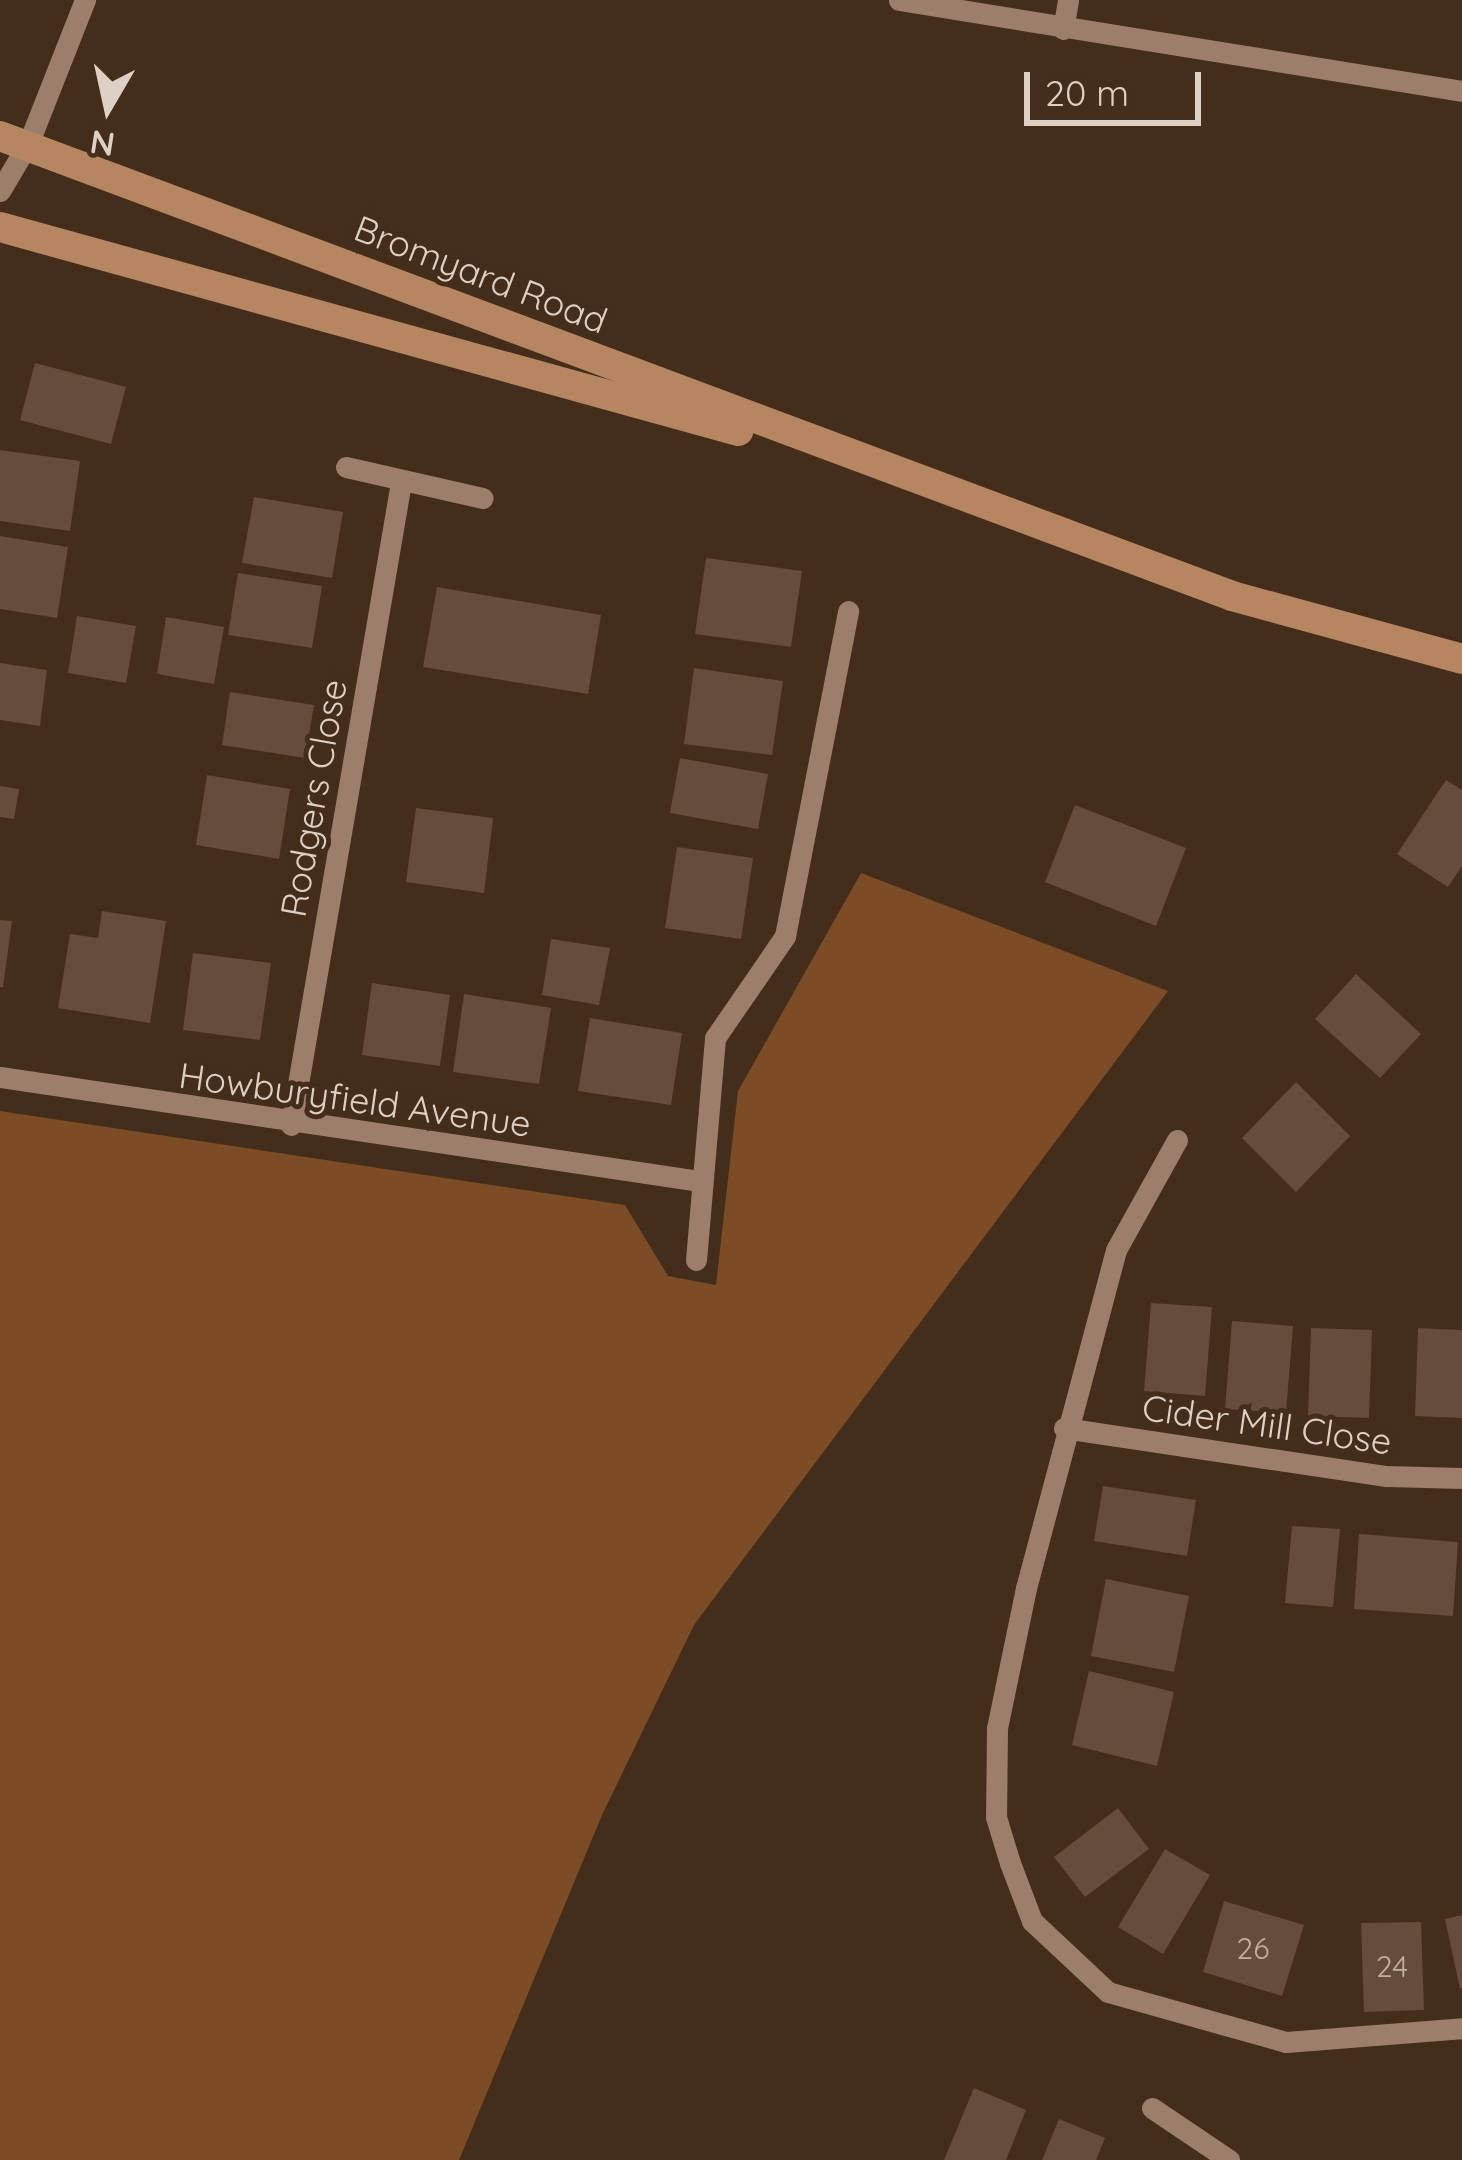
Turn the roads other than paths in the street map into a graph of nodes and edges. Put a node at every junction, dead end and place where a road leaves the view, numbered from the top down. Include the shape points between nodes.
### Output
1 (85, 0) edge
2 (898, 0) edge
3 (1068, 0) edge
4 (1063, 28) junction
5 (1462, 91) edge
6 (14, 139) edge
7 (0, 190) edge
8 (0, 226) edge
9 (346, 466) dead end
10 (401, 482) junction
11 (934, 487) junction
12 (483, 498) dead end
13 (848, 610) dead end
14 (1462, 659) edge
15 (0, 1077) edge
16 (291, 1125) junction
17 (1177, 1140) dead end
18 (700, 1181) junction
19 (697, 1260) dead end
20 (1064, 1428) junction
21 (1462, 1478) edge
22 (1462, 2029) edge
23 (1152, 2108) dead end
24 (1229, 2160) edge

1 - 6 street
2 - 4 street
3 - 4 street
4 - 5 street
6 - 7 street
6 - 11 main road, Bromyard Road
8 - 11 main road, Bromyard Road
9 - 10 street
10 - 12 street
10 - 16 street, Rodgers Close
11 - 14 main road, Bromyard Road via 1232,596
13 - 18 street via 796,900 776,955 715,1038
15 - 16 street, Howburyfield Avenue
16 - 18 street, Howburyfield Avenue
17 - 20 street via 1116,1250
18 - 19 street
20 - 21 street, Cider Mill Close via 1385,1476
20 - 22 street via 998,1728 996,1817 1032,1921 1108,1992 1226,2029 1286,2042
23 - 24 street

